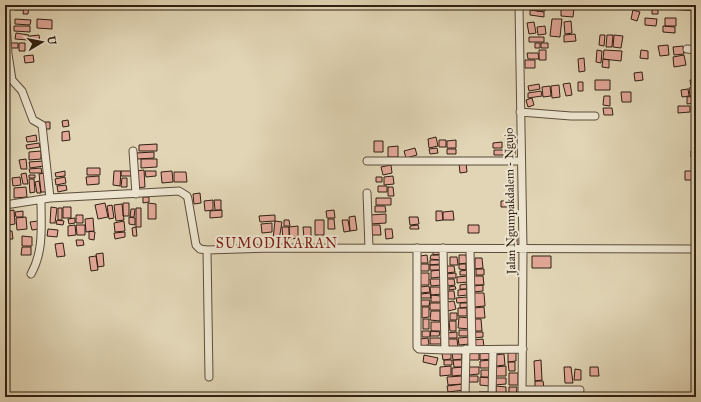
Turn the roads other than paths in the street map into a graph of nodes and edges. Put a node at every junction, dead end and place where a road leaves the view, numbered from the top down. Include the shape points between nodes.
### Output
1 (5, 5) edge
2 (519, 5) edge
3 (667, 5) edge
4 (696, 7) edge
5 (686, 49) dead end
6 (696, 50) edge
7 (520, 112) junction
8 (595, 116) dead end
9 (133, 151) dead end
10 (367, 161) dead end
11 (521, 161) junction
12 (368, 193) dead end
13 (136, 194) junction
14 (50, 198) junction
15 (41, 200) junction
16 (5, 205) edge
17 (369, 248) junction
18 (417, 248) junction
19 (443, 248) junction
20 (470, 249) junction
21 (523, 249) junction
22 (696, 249) edge
23 (206, 250) junction
24 (31, 274) dead end
25 (469, 349) junction
26 (523, 349) junction
27 (445, 350) junction
28 (493, 350) junction
29 (209, 377) dead end
30 (580, 390) dead end
31 (522, 394) edge
32 (465, 397) edge
33 (492, 397) edge

1 - 14 street via 12,80 22,91 32,120 42,125
2 - 7 street, Jalan Ngumpakdalem - Ngujo
3 - 4 street
5 - 6 street
7 - 8 street
7 - 11 street, Jalan Ngumpakdalem - Ngujo
9 - 13 street
10 - 11 street
11 - 21 street, Jalan Ngumpakdalem - Ngujo
12 - 17 street
13 - 14 street
13 - 23 street via 176,191 184,193 188,200 196,245
14 - 15 street
15 - 16 street
15 - 24 street via 39,256
17 - 18 street
17 - 23 street
18 - 19 street
18 - 27 street via 417,346 419,349
19 - 20 street
19 - 27 street
20 - 21 street
20 - 25 street
21 - 22 street
21 - 26 street, Jalan Ngumpakdalem - Ngujo
23 - 29 street
25 - 27 street
25 - 28 street
25 - 32 street
26 - 28 street
26 - 31 street, Jalan Ngumpakdalem - Ngujo
28 - 33 street
30 - 31 street

